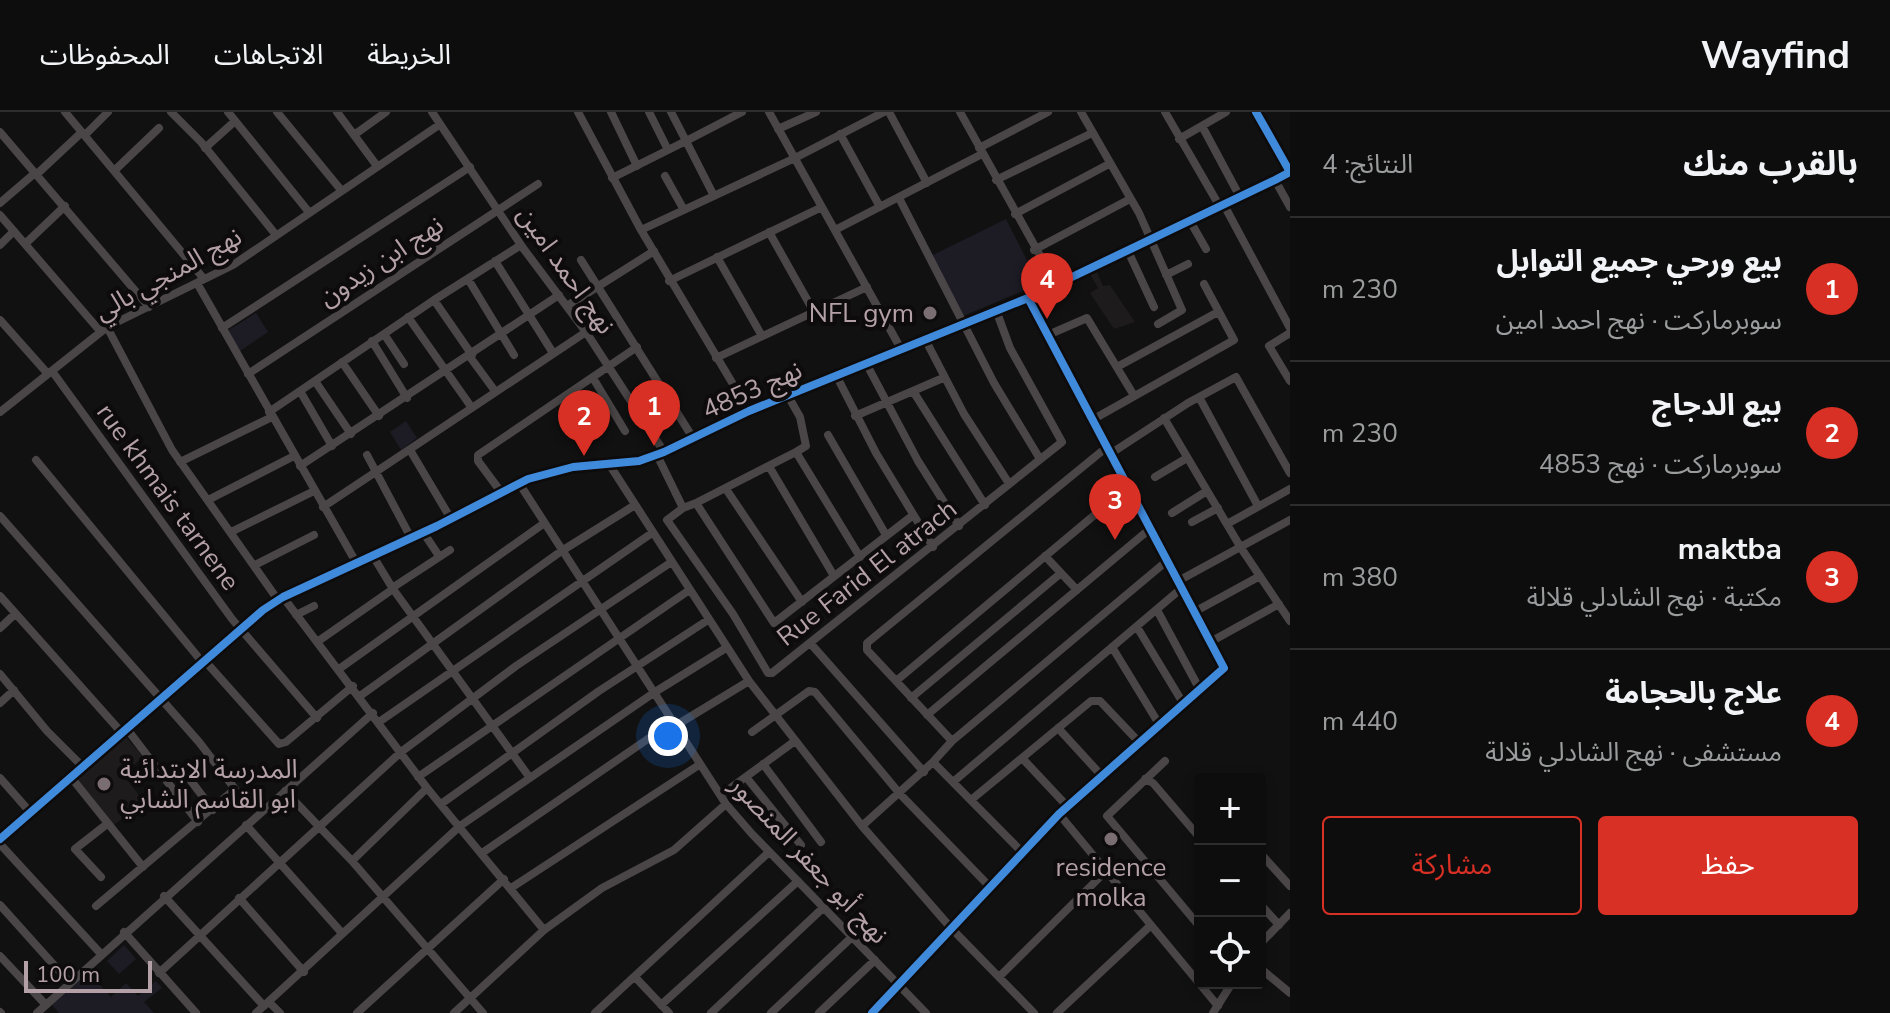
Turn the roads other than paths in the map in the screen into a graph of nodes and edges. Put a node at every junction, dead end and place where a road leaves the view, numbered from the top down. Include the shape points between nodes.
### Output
1 (65, 112) edge
2 (108, 112) edge
3 (171, 112) edge
4 (243, 112) edge
5 (277, 112) edge
6 (337, 112) edge
7 (386, 112) edge
8 (432, 112) edge
9 (578, 112) edge
10 (611, 112) edge
11 (649, 112) edge
12 (671, 112) edge
13 (715, 112) edge
14 (742, 112) edge
15 (769, 112) edge
16 (816, 112) edge
17 (886, 112) edge
18 (962, 112) edge
19 (1048, 112) edge
20 (1081, 112) edge
21 (1165, 112) edge
22 (1226, 112) edge
23 (1256, 112) edge
24 (232, 117) edge
25 (720, 122) junction
26 (439, 125) junction
27 (1202, 126) junction
28 (159, 128) dead end
29 (778, 129) junction
30 (84, 133) junction
31 (1092, 133) junction
32 (840, 134) junction
33 (354, 135) junction
34 (2, 137) edge
35 (1179, 139) junction
36 (686, 141) junction
37 (205, 148) junction
38 (668, 150) junction
39 (980, 151) junction
40 (795, 158) junction
41 (1109, 164) junction
42 (377, 166) junction
43 (637, 166) junction
44 (470, 167) junction
45 (115, 170) junction
46 (1290, 172) edge
47 (36, 174) junction
48 (665, 176) dead end
49 (612, 178) junction
50 (996, 180) junction
51 (1275, 180) junction
52 (927, 183) junction
53 (538, 184) dead end
54 (341, 190) junction
55 (714, 196) junction
56 (1240, 197) junction
57 (899, 198) junction
58 (1130, 199) junction
59 (0, 203) edge
60 (65, 206) junction
61 (1222, 206) junction
62 (822, 207) junction
63 (880, 207) junction
64 (1290, 207) edge
65 (498, 208) junction
66 (684, 210) junction
67 (308, 211) junction
68 (1015, 214) junction
69 (0, 215) edge
70 (1190, 221) junction
71 (641, 230) junction
72 (835, 230) junction
73 (14, 231) junction
74 (769, 232) junction
75 (276, 235) junction
76 (1152, 239) junction
77 (25, 244) junction
78 (0, 245) edge
79 (521, 245) junction
80 (1206, 249) dead end
81 (1034, 250) junction
82 (654, 251) junction
83 (1128, 251) junction
84 (717, 257) junction
85 (581, 260) dead end
86 (495, 261) junction
87 (1188, 264) dead end
88 (1166, 275) junction
89 (468, 279) junction
90 (200, 281) junction
91 (669, 281) junction
92 (1056, 284) junction
93 (1204, 284) dead end
94 (599, 285) junction
95 (867, 287) junction
96 (559, 295) junction
97 (1028, 298) junction
98 (434, 300) junction
99 (567, 306) junction
100 (149, 307) junction
101 (1154, 307) dead end
102 (996, 310) junction
103 (814, 312) junction
104 (1218, 312) junction
105 (530, 316) junction
106 (408, 317) junction
107 (0, 320) edge
108 (965, 323) junction
109 (1158, 324) dead end
110 (222, 328) junction
111 (104, 329) junction
112 (1290, 330) edge
113 (586, 332) junction
114 (384, 334) junction
115 (504, 334) junction
116 (1048, 335) junction
117 (762, 336) junction
118 (925, 339) junction
119 (372, 341) junction
120 (637, 347) junction
121 (901, 349) junction
122 (553, 353) junction
123 (514, 355) dead end
124 (471, 356) junction
125 (716, 358) junction
126 (342, 362) junction
127 (866, 363) junction
128 (404, 364) dead end
129 (609, 366) junction
130 (1117, 367) junction
131 (446, 372) junction
132 (50, 373) junction
133 (248, 374) junction
134 (836, 375) junction
135 (593, 378) junction
136 (943, 378) junction
137 (315, 381) junction
138 (1290, 381) edge
139 (300, 391) junction
140 (495, 391) junction
141 (913, 391) junction
142 (787, 394) junction
143 (1133, 394) junction
144 (1199, 397) junction
145 (407, 398) junction
146 (565, 398) junction
147 (885, 402) junction
148 (472, 408) junction
149 (749, 411) junction
150 (0, 412) edge
151 (270, 414) junction
152 (379, 416) junction
153 (855, 416) junction
154 (1164, 418) junction
155 (1092, 420) junction
156 (577, 422) dead end
157 (625, 431) dead end
158 (351, 434) junction
159 (828, 435) dead end
160 (693, 438) junction
161 (332, 446) junction
162 (410, 450) junction
163 (1108, 451) junction
164 (796, 452) junction
165 (660, 454) junction
166 (367, 455) dead end
167 (294, 456) junction
168 (1187, 458) junction
169 (1040, 459) junction
170 (36, 460) dead end
171 (180, 462) junction
172 (609, 464) junction
173 (300, 466) junction
174 (770, 468) junction
175 (377, 472) junction
176 (1290, 473) edge
177 (1155, 477) dead end
178 (519, 483) junction
179 (1007, 484) junction
180 (1128, 487) junction
181 (726, 489) junction
182 (1290, 489) edge
183 (314, 491) junction
184 (1207, 491) junction
185 (501, 492) junction
186 (208, 500) junction
187 (696, 503) junction
188 (635, 505) junction
189 (985, 505) junction
190 (1258, 506) junction
191 (323, 507) junction
192 (683, 508) junction
193 (1218, 508) junction
194 (1172, 513) dead end
195 (0, 516) edge
196 (912, 516) junction
197 (451, 519) junction
198 (1192, 522) dead end
199 (543, 524) junction
200 (1227, 524) junction
201 (1289, 524) edge
202 (959, 526) junction
203 (1151, 528) junction
204 (231, 532) junction
205 (423, 532) junction
206 (652, 533) junction
207 (314, 535) dead end
208 (886, 535) junction
209 (411, 538) junction
210 (933, 547) junction
211 (1241, 548) junction
212 (450, 550) dead end
213 (560, 552) junction
214 (373, 556) junction
215 (439, 556) junction
216 (1045, 556) junction
217 (860, 557) junction
218 (1168, 560) junction
219 (670, 563) junction
220 (357, 564) junction
221 (255, 565) junction
222 (1061, 573) junction
223 (834, 576) junction
224 (1260, 576) junction
225 (580, 581) junction
226 (1181, 584) junction
227 (392, 588) junction
228 (1077, 590) junction
229 (688, 591) junction
230 (0, 596) edge
231 (280, 599) junction
232 (802, 602) junction
233 (1279, 604) junction
234 (314, 606) dead end
235 (598, 610) junction
236 (1157, 610) junction
237 (1196, 611) junction
238 (15, 614) junction
239 (296, 615) junction
240 (412, 617) junction
241 (708, 620) junction
242 (1290, 621) edge
243 (1137, 627) junction
244 (0, 628) edge
245 (241, 629) junction
246 (618, 638) junction
247 (1212, 641) junction
248 (317, 642) junction
249 (432, 644) junction
250 (811, 644) junction
251 (1112, 647) junction
252 (726, 648) junction
253 (204, 662) junction
254 (637, 666) junction
255 (339, 669) junction
256 (452, 671) junction
257 (0, 674) edge
258 (298, 677) dead end
259 (749, 681) junction
260 (896, 681) junction
261 (289, 684) junction
262 (353, 686) junction
263 (14, 690) junction
264 (1200, 690) junction
265 (655, 692) junction
266 (360, 696) junction
267 (471, 698) junction
268 (911, 698) junction
269 (162, 701) junction
270 (0, 703) edge
271 (1183, 703) junction
272 (373, 713) junction
273 (927, 715) junction
274 (775, 716) junction
275 (317, 718) junction
276 (379, 722) junction
277 (675, 723) junction
278 (1159, 724) junction
279 (491, 726) junction
280 (1058, 728) junction
281 (124, 731) junction
282 (752, 732) dead end
283 (795, 741) junction
284 (952, 741) junction
285 (1138, 741) junction
286 (401, 752) junction
287 (512, 753) junction
288 (1022, 758) junction
289 (1165, 761) dead end
290 (933, 762) junction
291 (763, 764) junction
292 (699, 765) junction
293 (83, 767) junction
294 (924, 772) junction
295 (1101, 775) junction
296 (70, 776) junction
297 (418, 777) junction
298 (746, 777) junction
299 (0, 778) edge
300 (530, 778) junction
301 (1145, 779) junction
302 (191, 781) dead end
303 (953, 782) junction
304 (427, 788) junction
305 (285, 791) junction
306 (900, 794) junction
307 (724, 800) junction
308 (971, 800) junction
309 (441, 804) junction
310 (1067, 806) junction
311 (213, 810) junction
312 (30, 812) junction
313 (1059, 814) junction
314 (198, 822) junction
315 (107, 824) junction
316 (246, 825) junction
317 (460, 826) junction
318 (862, 826) junction
319 (321, 828) junction
320 (1194, 831) edge
321 (0, 841) edge
322 (821, 842) dead end
323 (801, 845) dead end
324 (769, 852) junction
325 (1022, 852) junction
326 (482, 853) junction
327 (1266, 860) edge
328 (352, 861) junction
329 (280, 863) junction
330 (143, 867) junction
331 (1107, 870) junction
332 (101, 877) dead end
333 (504, 879) junction
334 (798, 881) junction
335 (1290, 886) edge
336 (990, 887) junction
337 (511, 888) junction
338 (164, 896) junction
339 (383, 897) junction
340 (239, 898) junction
341 (0, 905) edge
342 (96, 906) dead end
343 (824, 907) junction
344 (1266, 911) edge
345 (1290, 913) edge
346 (1194, 920) edge
347 (1279, 925) junction
348 (1150, 926) junction
349 (951, 928) junction
350 (544, 930) junction
351 (124, 932) junction
352 (341, 932) junction
353 (198, 935) junction
354 (852, 937) junction
355 (1266, 938) edge
356 (427, 949) junction
357 (101, 954) junction
358 (0, 956) edge
359 (875, 960) junction
360 (304, 972) junction
361 (159, 973) junction
362 (1266, 973) edge
363 (635, 977) junction
364 (999, 977) junction
365 (70, 983) junction
366 (900, 986) junction
367 (1228, 989) edge
368 (1290, 993) edge
369 (470, 999) junction
370 (266, 1004) junction
371 (46, 1005) junction
372 (661, 1005) junction
373 (1216, 1010) edge
374 (924, 1012) edge
375 (37, 1013) edge
376 (196, 1013) edge
377 (256, 1013) edge
378 (280, 1013) edge
379 (357, 1013) edge
380 (454, 1013) edge
381 (483, 1013) edge
382 (595, 1013) edge
383 (669, 1013) edge
384 (711, 1013) edge
385 (771, 1013) edge
386 (819, 1013) edge
387 (872, 1013) edge
388 (1034, 1013) edge
389 (1057, 1013) edge

1 - 30 street
2 - 30 street
3 - 37 street
4 - 24 street
5 - 54 street
6 - 33 street
7 - 33 street
8 - 26 street, نهج احمد امين
9 - 49 street
10 - 43 street
11 - 38 street
12 - 36 street
13 - 25 street
14 - 25 street
15 - 29 street
16 - 29 street
17 - 32 street
17 - 52 street
18 - 39 street
19 - 39 street
20 - 31 street
21 - 35 street
22 - 27 street
23 - 46 street
24 - 37 street
24 - 67 street
25 - 36 street
26 - 42 street, نهج المنجي بالي
26 - 44 street, نهج احمد امين
27 - 35 street
27 - 56 street
28 - 45 street
29 - 40 street
30 - 45 street
30 - 47 street
31 - 41 street
31 - 50 street
32 - 40 street
32 - 63 street
33 - 42 street
34 - 47 street
35 - 61 street
36 - 38 street
36 - 55 street
37 - 75 street
38 - 43 street
39 - 50 street
39 - 52 street
40 - 55 street
40 - 62 street
41 - 58 street
41 - 68 street
42 - 54 street, نهج المنجي بالي
43 - 49 street
44 - 65 street, نهج احمد امين
44 - 110 street
45 - 90 street
46 - 51 street, نهج 4853
47 - 59 street
47 - 60 street
48 - 66 street
49 - 71 street
50 - 68 street
51 - 56 street, نهج 4853
51 - 64 street
52 - 57 street
53 - 65 street, نهج ابن زيدون
54 - 67 street, نهج المنجي بالي
55 - 66 street
56 - 61 street, نهج 4853
57 - 63 street
57 - 108 street
58 - 76 street
58 - 81 street
60 - 77 street
60 - 100 street
61 - 70 street, نهج 4853
61 - 112 street
62 - 72 street
62 - 74 street
63 - 72 street
65 - 79 street, نهج احمد امين
65 - 133 street, نهج ابن زيدون
66 - 71 street
67 - 75 street, نهج المنجي بالي
68 - 81 street
69 - 73 street
70 - 76 street, نهج 4853
70 - 80 street
71 - 82 street
72 - 95 street
73 - 77 street
73 - 78 street
74 - 84 street
74 - 103 street
75 - 90 street, نهج المنجي بالي
76 - 83 street, نهج 4853
76 - 88 street
77 - 111 street
79 - 86 street
79 - 96 street, نهج احمد امين
81 - 92 street
82 - 91 street
82 - 94 street
83 - 92 street, نهج 4853
83 - 101 street
84 - 91 street
84 - 117 street
85 - 94 street
86 - 89 street
86 - 105 street
87 - 88 street
88 - 109 street via 1182,310
89 - 98 street
89 - 115 street
90 - 100 street, نهج المنجي بالي
90 - 110 street
91 - 125 street
92 - 97 street, نهج 4853
93 - 104 street
94 - 99 street
94 - 120 street
95 - 103 street
95 - 121 street
96 - 99 street, نهج احمد امين
96 - 105 street
97 - 102 street, نهج 4853
97 - 116 street
98 - 106 street
98 - 124 street
99 - 113 street, نهج احمد امين
100 - 111 street, نهج المنجي بالي
102 - 108 street, نهج 4853
102 - 169 street via 1010,348 1063,438
103 - 117 street
104 - 130 street
104 - 143 street via 1234,338
105 - 115 street
105 - 122 street
106 - 114 street
106 - 131 street
107 - 132 street, rue khmais tarnene
108 - 118 street, نهج 4853
108 - 169 street
110 - 133 street
111 - 132 street, نهج المنجي بالي
111 - 171 street
112 - 138 street via 1269,346
113 - 122 street
113 - 129 street, نهج احمد امين
114 - 119 street
114 - 128 street
115 - 123 street
115 - 124 street
116 - 130 street via 1087,318
116 - 155 street
117 - 125 street
118 - 121 street, نهج 4853
118 - 136 street
119 - 126 street
119 - 145 street
120 - 129 street
120 - 160 street
121 - 127 street, نهج 4853
122 - 140 street
124 - 131 street
124 - 140 street
125 - 149 street
126 - 137 street
126 - 152 street
127 - 134 street, نهج 4853
127 - 147 street
129 - 135 street
129 - 165 street, نهج احمد امين
130 - 143 street
131 - 145 street
131 - 148 street
132 - 150 street, نهج المنجي بالي
132 - 245 street, rue khmais tarnene
133 - 151 street
134 - 142 street, نهج 4853
134 - 153 street
135 - 146 street
135 - 157 street
136 - 141 street
136 - 179 street
137 - 139 street
137 - 158 street
139 - 151 street
139 - 161 street
140 - 148 street
141 - 147 street
141 - 189 street
142 - 149 street, نهج 4853
142 - 164 street via 805,432 806,446
143 - 155 street
144 - 154 street
144 - 176 street via 1236,377
144 - 190 street
145 - 152 street
146 - 156 street
146 - 185 street via 478,455
147 - 153 street
147 - 202 street
148 - 162 street
149 - 160 street, نهج 4853
151 - 167 street
151 - 171 street
152 - 158 street
153 - 196 street
154 - 163 street
154 - 168 street
155 - 163 street
158 - 161 street
159 - 208 street
160 - 165 street, نهج 4853
161 - 173 street
162 - 175 street
162 - 197 street
163 - 180 street
163 - 260 street via 867,643 867,650
164 - 174 street
164 - 217 street
165 - 172 street, نهج 4853
165 - 192 street
166 - 175 street
167 - 173 street
167 - 186 street
168 - 177 street
168 - 184 street
169 - 179 street, Rue Farid El atrach
170 - 253 street
171 - 186 street
172 - 178 street, نهج 4853 via 549,472
172 - 188 street
173 - 183 street
174 - 181 street
174 - 223 street
175 - 191 street
175 - 209 street
178 - 185 street, نهج 4853
178 - 199 street, نهج أبو جعفر المنصور
179 - 189 street, Rue Farid El atrach
180 - 203 street
180 - 216 street
181 - 187 street
181 - 232 street
182 - 190 street
183 - 191 street
183 - 204 street
184 - 193 street
184 - 194 street
185 - 197 street, نهج 4853
186 - 204 street
187 - 192 street
187 - 232 street via 774,623
188 - 206 street
188 - 213 street
189 - 202 street, Rue Farid El atrach
190 - 200 street
191 - 220 street
192 - 250 street, Rue Farid El atrach via 667,520 768,673
193 - 198 street
193 - 200 street
195 - 269 street
196 - 208 street
196 - 210 street
197 - 205 street, نهج 4853
199 - 213 street, نهج أبو جعفر المنصور
199 - 240 street
200 - 211 street
201 - 211 street
202 - 210 street, Rue Farid El atrach
203 - 218 street
203 - 228 street
204 - 221 street
205 - 209 street, نهج 4853
205 - 215 street
206 - 219 street
206 - 225 street
207 - 221 street
208 - 217 street
209 - 214 street, نهج 4853
210 - 250 street, Rue Farid El atrach
211 - 224 street
211 - 226 street
212 - 215 street
213 - 225 street, نهج أبو جعفر المنصور
213 - 249 street
214 - 220 street, نهج 4853
214 - 227 street
215 - 227 street
216 - 222 street
216 - 260 street
217 - 223 street
218 - 226 street
218 - 284 street
219 - 229 street
219 - 235 street
220 - 231 street, نهج 4853
221 - 231 street
222 - 228 street
222 - 268 street
223 - 232 street
224 - 233 street
224 - 237 street
225 - 235 street, نهج أبو جعفر المنصور
225 - 256 street
226 - 236 street
226 - 237 street
227 - 240 street
227 - 248 street
228 - 273 street
229 - 241 street
229 - 246 street
230 - 238 street
231 - 239 street
231 - 245 street, نهج 4853
233 - 242 street
233 - 247 street
234 - 239 street
235 - 246 street, نهج أبو جعفر المنصور
235 - 267 street
236 - 243 street
236 - 264 street
237 - 247 street
238 - 244 street
238 - 281 street
239 - 248 street
240 - 249 street
240 - 255 street
241 - 252 street
241 - 254 street
243 - 251 street
243 - 271 street
245 - 253 street, نهج 4853
245 - 261 street, rue khmais tarnene
246 - 254 street, نهج أبو جعفر المنصور
246 - 279 street
247 - 264 street via 1225,664
248 - 255 street
249 - 256 street
249 - 266 street
250 - 294 street
251 - 278 street
251 - 303 street
252 - 259 street
252 - 265 street
253 - 269 street, نهج 4853
253 - 275 street via 279,744
254 - 265 street, نهج أبو جعفر المنصور
254 - 287 street
255 - 262 street
256 - 267 street
256 - 276 street
257 - 263 street
258 - 261 street
259 - 274 street
259 - 277 street
260 - 268 street
261 - 275 street, rue khmais tarnene
262 - 266 street
262 - 275 street
263 - 270 street
263 - 293 street
264 - 271 street
265 - 277 street, نهج أبو جعفر المنصور
265 - 300 street
266 - 272 street
267 - 279 street
267 - 286 street
268 - 273 street
269 - 281 street, نهج 4853
269 - 311 street via 234,786
271 - 278 street
272 - 276 street
272 - 305 street
273 - 284 street
274 - 282 street
274 - 283 street
274 - 306 street via 815,692
276 - 286 street
277 - 292 street, نهج أبو جعفر المنصور
277 - 326 street
278 - 285 street
279 - 287 street
279 - 297 street
280 - 285 street via 1091,701 1100,701
280 - 288 street
280 - 295 street
281 - 293 street, نهج 4853
281 - 314 street
283 - 291 street
283 - 318 street
284 - 290 street
285 - 295 street
286 - 297 street
286 - 319 street
287 - 300 street
287 - 309 street
288 - 308 street
288 - 310 street
289 - 301 street
290 - 294 street
290 - 303 street
291 - 298 street
291 - 322 street
292 - 307 street, نهج أبو جعفر المنصور
292 - 337 street
293 - 296 street, نهج 4853
294 - 306 street
295 - 310 street
296 - 312 street, نهج 4853
296 - 315 street
297 - 304 street
298 - 307 street
298 - 323 street
299 - 312 street
300 - 317 street
301 - 320 street
301 - 346 street via 1107,816
302 - 311 street
303 - 308 street
304 - 309 street
304 - 328 street
305 - 316 street
305 - 319 street
306 - 318 street
306 - 336 street
307 - 324 street, نهج أبو جعفر المنصور
307 - 350 street via 674,850 602,888
308 - 325 street
309 - 317 street
310 - 313 street
311 - 314 street
312 - 321 street, نهج 4853
313 - 325 street
313 - 331 street
314 - 330 street
315 - 330 street
315 - 332 street via 75,849
316 - 329 street
316 - 338 street
317 - 326 street
317 - 339 street
318 - 349 street
319 - 328 street
319 - 329 street
321 - 357 street
324 - 334 street, نهج أبو جعفر المنصور
324 - 363 street
325 - 336 street
326 - 333 street
327 - 335 street
328 - 339 street
329 - 340 street
329 - 352 street
330 - 342 street
331 - 348 street
331 - 364 street
333 - 337 street
333 - 356 street
334 - 343 street, نهج أبو جعفر المنصور
334 - 372 street
336 - 349 street
337 - 350 street
338 - 351 street
338 - 353 street
339 - 352 street
339 - 356 street
340 - 353 street
340 - 360 street
341 - 365 street
343 - 354 street, نهج أبو جعفر المنصور
343 - 384 street
344 - 347 street
345 - 347 street
347 - 355 street
348 - 373 street
348 - 389 street
349 - 364 street
349 - 366 street
350 - 369 street
351 - 357 street
351 - 361 street
352 - 360 street
353 - 361 street
353 - 370 street
354 - 359 street, نهج أبو جعفر المنصور
354 - 385 street
356 - 369 street
356 - 379 street
357 - 365 street
358 - 371 street
359 - 366 street, نهج أبو جعفر المنصور
359 - 386 street
360 - 370 street
361 - 376 street
362 - 368 street
363 - 372 street
363 - 382 street
364 - 388 street
365 - 371 street
366 - 374 street, نهج أبو جعفر المنصور
366 - 387 street
367 - 373 street
369 - 380 street
369 - 381 street
370 - 377 street
370 - 378 street
371 - 375 street
372 - 383 street

